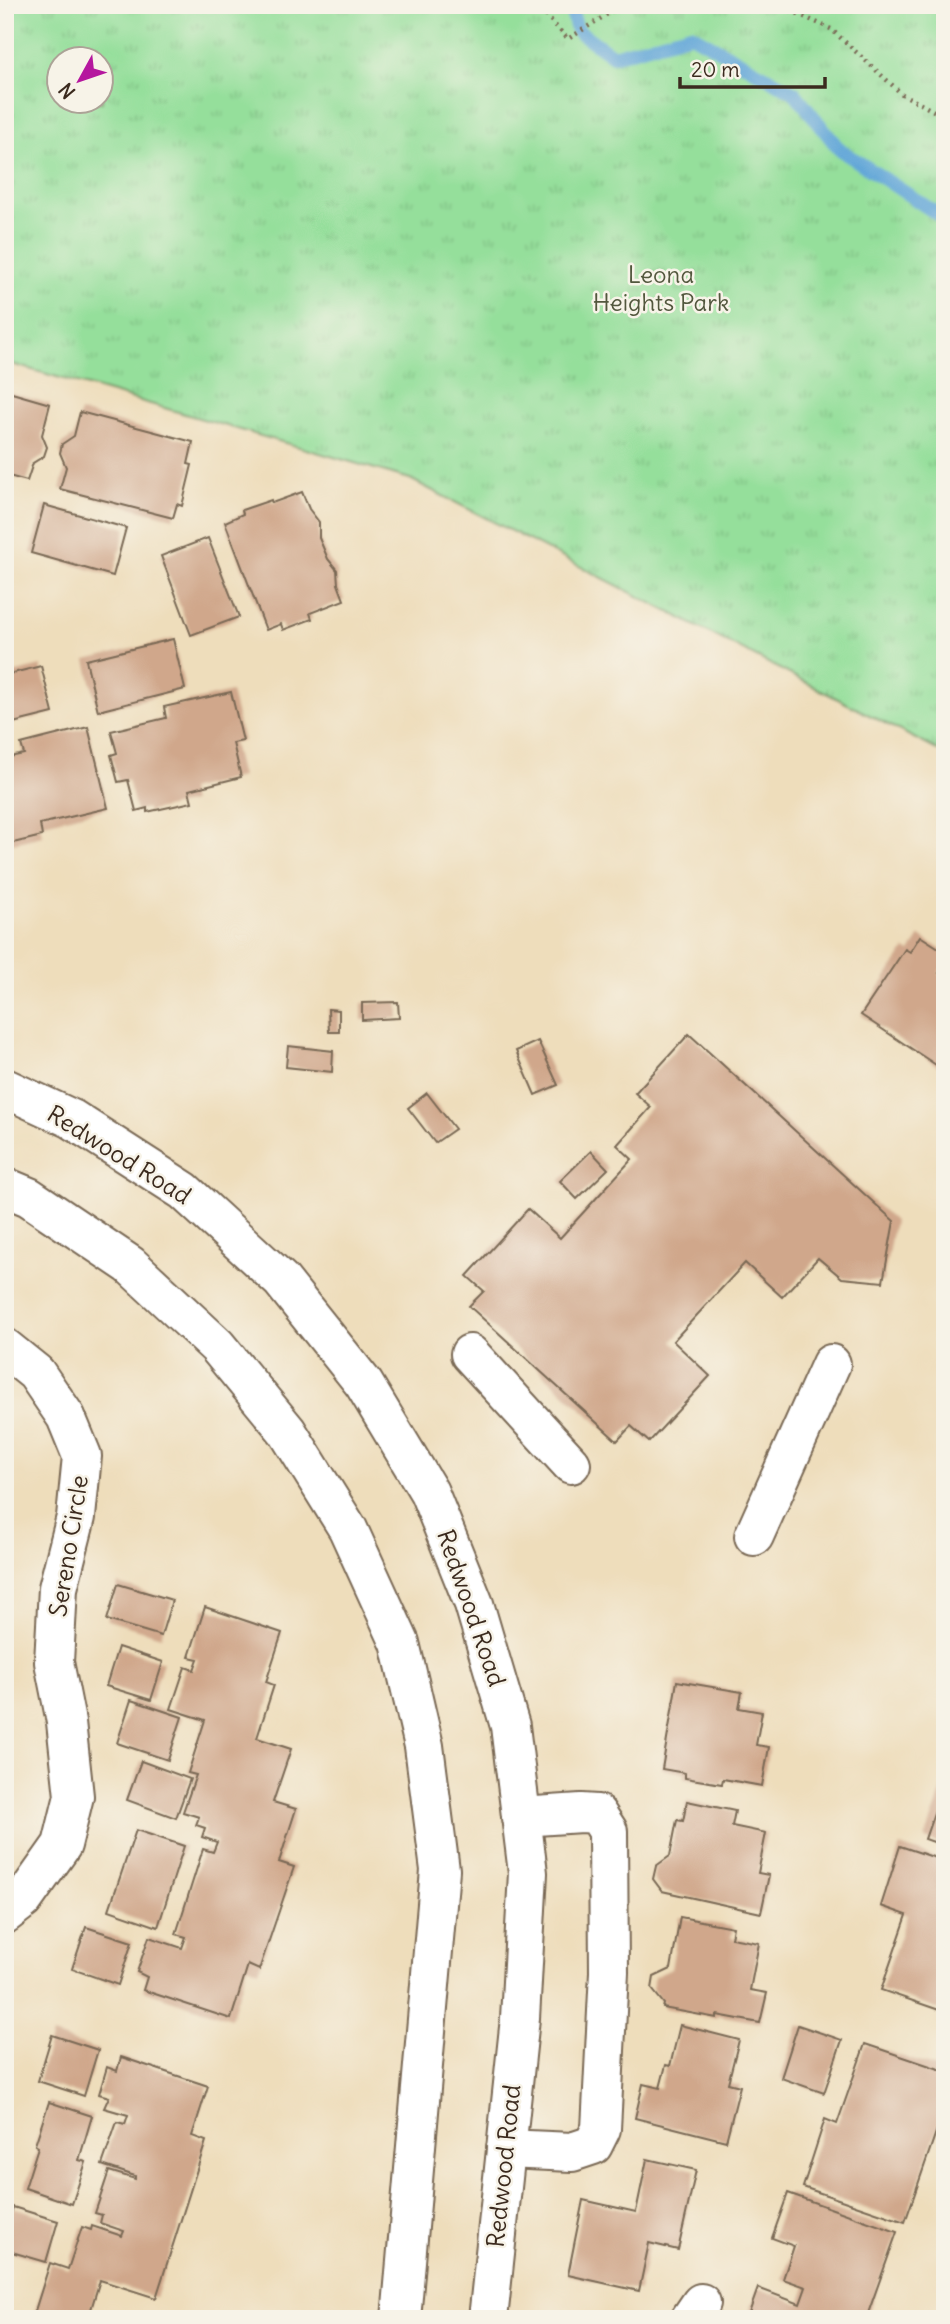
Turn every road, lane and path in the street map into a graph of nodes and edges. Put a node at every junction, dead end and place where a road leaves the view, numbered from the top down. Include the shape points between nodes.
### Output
1 (536, 5) edge
2 (622, 5) edge
3 (778, 5) edge
4 (945, 117) edge
5 (5, 1088) edge
6 (5, 1187) edge
7 (5, 1348) edge
8 (470, 1354) dead end
9 (831, 1364) dead end
10 (571, 1464) dead end
11 (754, 1536) dead end
12 (521, 1817) junction
13 (5, 1914) edge
14 (506, 2149) junction
15 (401, 2319) edge
16 (488, 2319) edge

1 - 2 path via 568,39
3 - 4 path via 831,29 902,94
5 - 12 main road, Redwood Road via 72,1119 184,1191 281,1280 364,1384 429,1492 474,1604 510,1726
6 - 15 main road via 29,1197 130,1265 217,1346 287,1431 348,1529 400,1643 425,1746 440,1870
7 - 13 main road, Sereno Circle via 36,1373 66,1417 82,1456 76,1517 58,1588 54,1662 74,1796 62,1845 23,1900
8 - 10 main road
9 - 11 main road
12 - 14 main road, Redwood Road via 528,1873 520,2018
12 - 14 main road via 597,1814 608,1830 609,1972 601,2129 593,2145 572,2152
14 - 16 main road, Redwood Road

